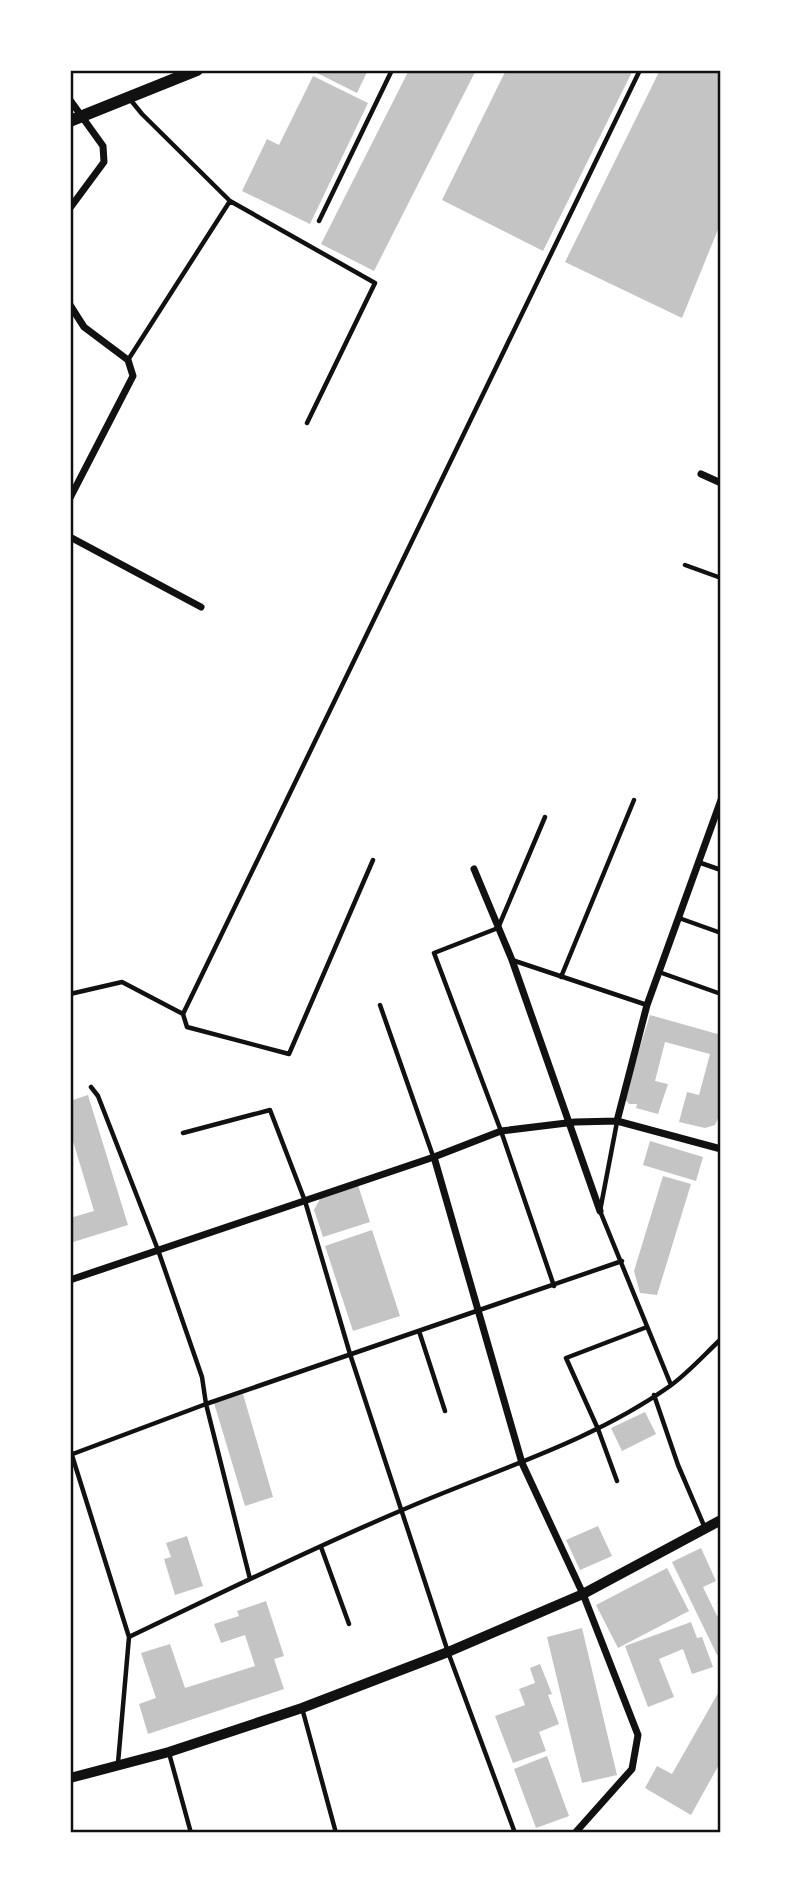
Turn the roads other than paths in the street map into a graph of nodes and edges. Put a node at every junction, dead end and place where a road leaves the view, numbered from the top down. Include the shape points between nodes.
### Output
1 (197, 70) edge
2 (392, 70) edge
3 (640, 70) edge
4 (129, 97) junction
5 (70, 100) edge
6 (76, 118) edge
7 (230, 201) junction
8 (70, 208) edge
9 (319, 220) dead end
10 (70, 304) edge
11 (128, 360) junction
12 (307, 423) dead end
13 (701, 474) dead end
14 (721, 482) edge
15 (70, 498) edge
16 (70, 537) edge
17 (685, 565) dead end
18 (721, 578) edge
19 (201, 607) dead end
20 (634, 800) dead end
21 (721, 800) edge
22 (545, 817) dead end
23 (373, 860) dead end
24 (698, 862) junction
25 (474, 869) dead end
26 (721, 870) edge
27 (678, 918) junction
28 (498, 928) junction
29 (721, 933) edge
30 (512, 960) junction
31 (659, 972) junction
32 (561, 977) junction
33 (70, 994) edge
34 (721, 994) edge
35 (380, 1005) dead end
36 (647, 1005) junction
37 (183, 1014) junction
38 (91, 1087) dead end
39 (617, 1121) junction
40 (568, 1123) junction
41 (501, 1131) junction
42 (183, 1133) dead end
43 (721, 1149) edge
44 (434, 1157) junction
45 (305, 1200) junction
46 (600, 1211) junction
47 (158, 1251) junction
48 (622, 1261) junction
49 (70, 1280) edge
50 (554, 1286) junction
51 (476, 1312) junction
52 (647, 1326) junction
53 (419, 1331) junction
54 (721, 1339) edge
55 (350, 1354) junction
56 (671, 1385) junction
57 (654, 1395) junction
58 (206, 1405) junction
59 (445, 1411) dead end
60 (598, 1429) junction
61 (71, 1453) edge
62 (522, 1464) junction
63 (617, 1481) dead end
64 (402, 1510) junction
65 (721, 1520) edge
66 (705, 1528) junction
67 (321, 1546) junction
68 (250, 1579) junction
69 (583, 1594) junction
70 (349, 1624) dead end
71 (129, 1637) junction
72 (447, 1652) junction
73 (302, 1708) junction
74 (169, 1752) junction
75 (118, 1764) junction
76 (70, 1778) edge
77 (191, 1833) edge
78 (336, 1833) edge
79 (515, 1833) edge
80 (575, 1833) edge

1 - 4 main road
2 - 9 lane
3 - 37 lane
4 - 6 main road
4 - 7 lane
5 - 6 street
6 - 8 street via 103,146 104,162
7 - 11 lane
7 - 12 lane via 375,283
10 - 11 street via 84,327
11 - 15 street via 133,376
13 - 14 street
16 - 19 street
17 - 18 lane
20 - 32 lane
21 - 24 street
22 - 28 lane
23 - 37 lane via 289,1055 187,1027
24 - 26 lane
24 - 27 street
25 - 28 street
27 - 29 lane
27 - 31 street
28 - 30 street
28 - 41 lane via 434,953
30 - 32 lane
30 - 40 street
31 - 34 lane
31 - 36 street
32 - 36 lane
33 - 37 lane via 121,982
35 - 44 lane
36 - 39 street
38 - 47 lane
39 - 40 street
39 - 43 street
39 - 46 lane
40 - 41 street
40 - 46 street
41 - 44 street
41 - 50 lane
42 - 45 lane via 270,1110
44 - 45 street
44 - 51 street
45 - 47 street
45 - 55 lane
46 - 48 lane
47 - 49 street
47 - 58 lane via 202,1377
48 - 50 lane
48 - 52 lane
50 - 51 lane
51 - 53 lane
51 - 62 street
52 - 56 lane
52 - 60 lane via 566,1358
53 - 55 lane
53 - 59 lane
54 - 56 lane
55 - 58 lane
55 - 64 lane
56 - 57 lane
57 - 60 lane
57 - 66 lane
58 - 61 lane
58 - 68 lane
60 - 62 lane
60 - 63 lane
61 - 71 lane
62 - 64 lane
62 - 69 street
64 - 67 lane
64 - 72 lane
65 - 66 street
66 - 69 street
67 - 68 lane
67 - 70 lane
68 - 71 lane
69 - 72 street
69 - 80 street via 638,1735 632,1769
71 - 75 lane
72 - 73 street
72 - 79 lane
73 - 74 street
73 - 78 lane
74 - 75 street
74 - 77 lane
75 - 76 street

